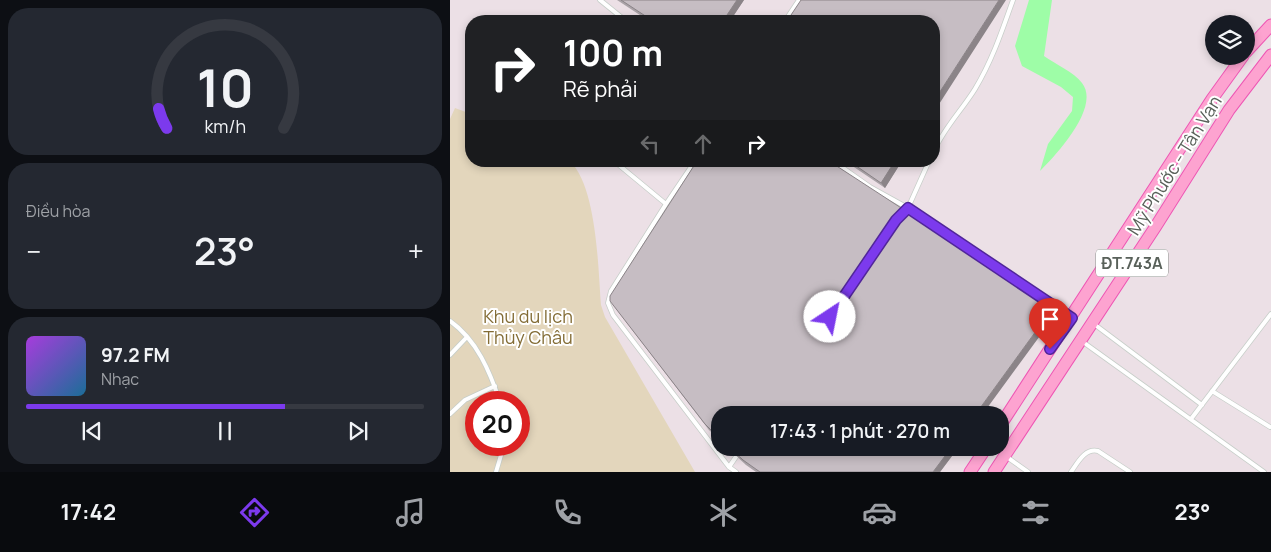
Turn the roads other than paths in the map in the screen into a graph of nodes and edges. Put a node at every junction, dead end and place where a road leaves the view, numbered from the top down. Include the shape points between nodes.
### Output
1 (600, 0) edge
2 (799, 0) edge
3 (1013, 0) edge
4 (619, 15) edge
5 (789, 15) edge
6 (1271, 26) edge
7 (1255, 43) edge
8 (1271, 55) edge
9 (1237, 65) edge
10 (940, 137) edge
11 (621, 167) edge
12 (691, 167) edge
13 (841, 167) edge
14 (926, 167) edge
15 (666, 204) junction
16 (908, 208) junction
17 (896, 220) edge
18 (1271, 314) edge
19 (1072, 318) junction
20 (450, 321) edge
21 (1092, 323) junction
22 (467, 337) junction
23 (1081, 340) junction
24 (450, 355) edge
25 (494, 386) junction
26 (496, 391) edge
27 (1212, 392) junction
28 (1202, 405) junction
29 (1009, 412) edge
30 (450, 414) edge
31 (1191, 419) junction
32 (1270, 427) edge
33 (1009, 450) edge
34 (501, 456) edge
35 (737, 456) edge
36 (981, 456) edge
37 (1005, 456) joint
38 (729, 467) junction
39 (496, 472) edge
40 (736, 472) edge
41 (970, 472) edge
42 (994, 472) edge
43 (1028, 472) edge
44 (1071, 472) edge
45 (1130, 472) edge
46 (1264, 472) edge

1 - 4 lane
2 - 5 lane
3 - 10 lane via 996,49 975,89
6 - 7 main road
8 - 21 main road, Mỹ Phước - Tân Vạn / ĐT.743A via 1229,110
9 - 19 main road, Mỹ Phước - Tân Vạn / ĐT.743A
11 - 15 lane
12 - 15 lane
13 - 16 lane
14 - 16 lane
15 - 38 lane via 611,290 608,303 613,316
16 - 17 lane
16 - 19 lane
18 - 27 lane
19 - 29 main road, Mỹ Phước - Tân Vạn / ĐT.743A
20 - 22 lane
21 - 23 main road, Mỹ Phước - Tân Vạn / ĐT.743A
21 - 28 lane
22 - 24 lane
22 - 25 lane via 486,364
23 - 31 lane
23 - 33 main road, Mỹ Phước - Tân Vạn / ĐT.743A
25 - 26 lane
25 - 30 lane via 465,400
27 - 28 lane
27 - 32 lane
28 - 31 lane
31 - 46 lane
34 - 39 lane
35 - 38 lane
36 - 41 main road
37 - 42 main road, Mỹ Phước - Tân Vạn / ĐT.743A
37 - 43 lane
38 - 40 lane
44 - 45 lane via 1087,451 1092,450

